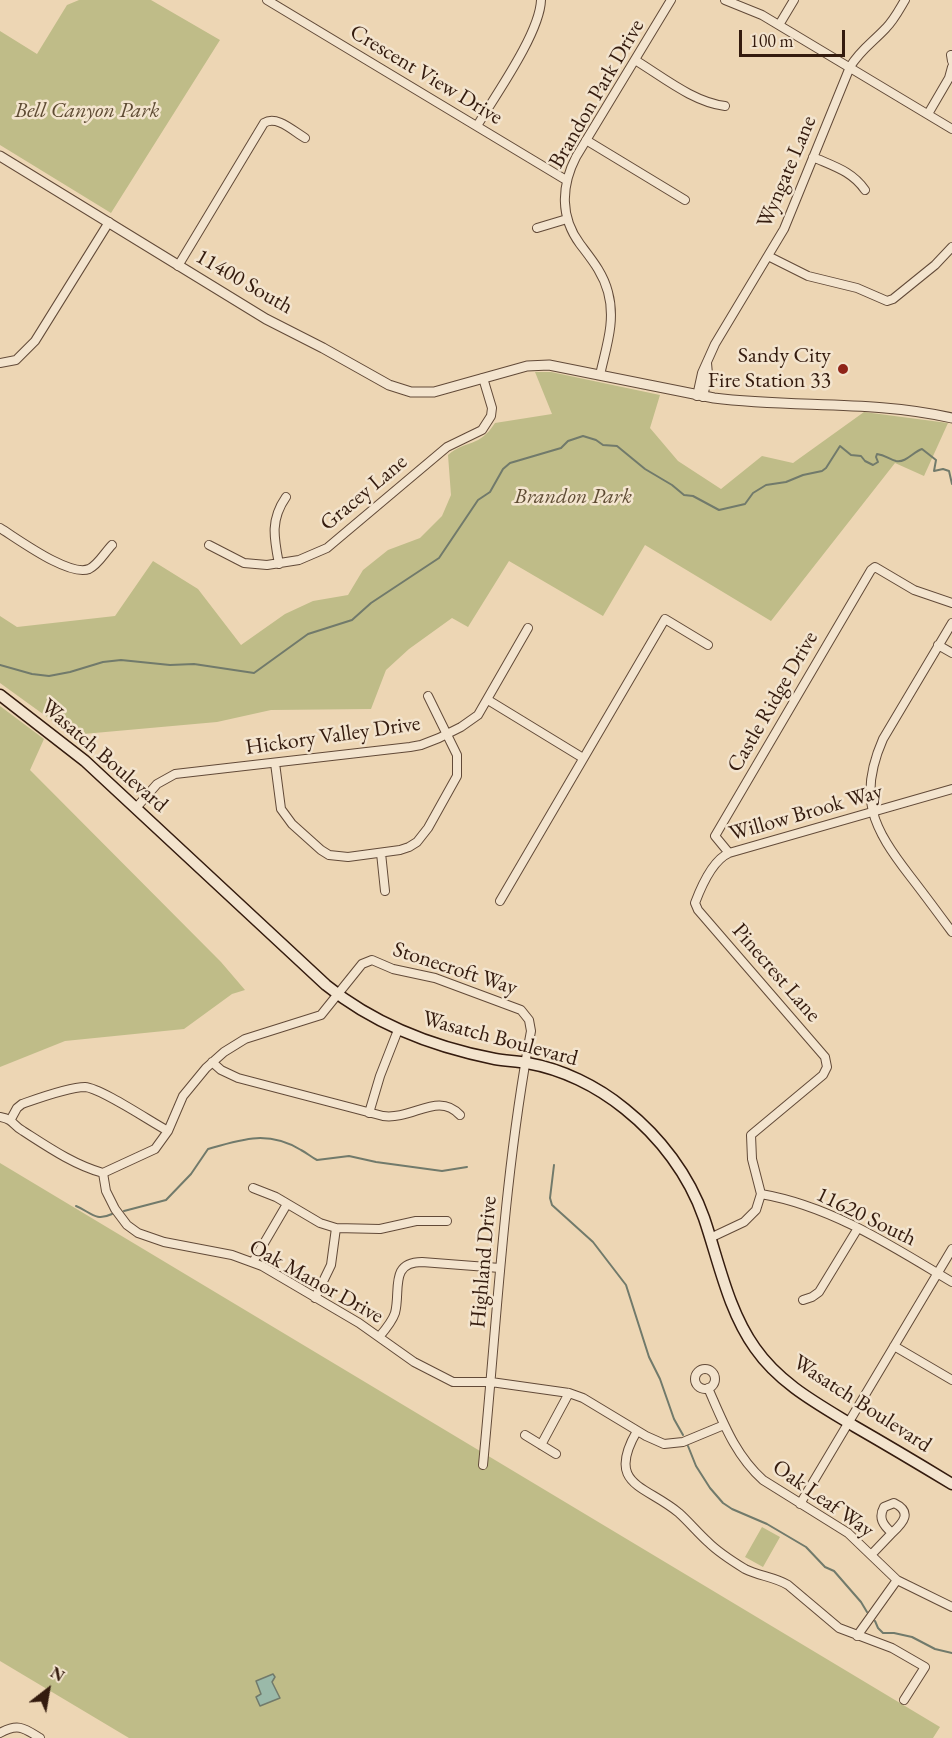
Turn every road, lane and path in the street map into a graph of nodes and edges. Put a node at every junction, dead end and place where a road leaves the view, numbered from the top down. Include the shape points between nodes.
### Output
1 (267, 0) edge
2 (541, 0) edge
3 (671, 0) edge
4 (725, 0) edge
5 (794, 0) edge
6 (905, 0) edge
7 (779, 25) junction
8 (951, 55) edge
9 (635, 60) junction
10 (952, 61) edge
11 (850, 67) junction
12 (952, 67) edge
13 (725, 106) dead end
14 (928, 114) junction
15 (477, 126) junction
16 (952, 129) edge
17 (305, 138) dead end
18 (586, 140) junction
19 (0, 156) edge
20 (813, 157) junction
21 (566, 180) junction
22 (865, 190) dead end
23 (686, 200) dead end
24 (567, 219) junction
25 (109, 222) junction
26 (537, 228) dead end
27 (952, 248) edge
28 (768, 256) junction
29 (178, 266) junction
30 (0, 363) edge
31 (600, 375) junction
32 (483, 378) junction
33 (700, 396) junction
34 (952, 418) edge
35 (286, 497) dead end
36 (0, 528) edge
37 (112, 544) dead end
38 (209, 545) dead end
39 (279, 564) junction
40 (952, 603) edge
41 (952, 623) edge
42 (528, 628) dead end
43 (708, 645) dead end
44 (938, 645) junction
45 (952, 653) edge
46 (0, 695) edge
47 (428, 696) dead end
48 (488, 700) junction
49 (448, 734) junction
50 (583, 758) junction
51 (275, 763) junction
52 (952, 789) edge
53 (136, 808) junction
54 (872, 812) junction
55 (381, 853) junction
56 (729, 853) junction
57 (385, 891) dead end
58 (500, 901) dead end
59 (695, 903) joint
60 (952, 932) edge
61 (338, 995) junction
62 (398, 1030) junction
63 (212, 1062) junction
64 (525, 1063) junction
65 (369, 1113) junction
66 (460, 1115) dead end
67 (0, 1117) edge
68 (11, 1119) junction
69 (168, 1131) junction
70 (103, 1173) junction
71 (253, 1188) dead end
72 (760, 1194) junction
73 (287, 1204) junction
74 (447, 1221) dead end
75 (336, 1228) junction
76 (858, 1228) junction
77 (710, 1238) junction
78 (952, 1249) edge
79 (253, 1262) junction
80 (500, 1268) junction
81 (938, 1274) junction
82 (952, 1282) edge
83 (315, 1298) junction
84 (803, 1300) dead end
85 (379, 1337) junction
86 (894, 1346) junction
87 (952, 1380) edge
88 (491, 1382) junction
89 (708, 1388) dead end
90 (569, 1393) junction
91 (849, 1422) junction
92 (724, 1425) junction
93 (637, 1431) junction
94 (525, 1435) dead end
95 (541, 1445) junction
96 (556, 1454) dead end
97 (483, 1465) dead end
98 (952, 1484) edge
99 (800, 1504) junction
100 (892, 1533) dead end
101 (871, 1555) junction
102 (897, 1580) junction
103 (951, 1604) edge
104 (857, 1636) junction
105 (904, 1700) dead end
106 (0, 1733) edge
107 (40, 1738) edge

1 - 15 street, Crescent View Drive
2 - 15 street via 532,33
3 - 9 street, Brandon Park Drive
4 - 7 street
5 - 7 street
6 - 11 street, Wyngate Lane via 887,27 861,50
7 - 11 street
8 - 10 street
9 - 13 street via 700,99
9 - 18 street, Brandon Park Drive
11 - 14 street
11 - 20 street, Wyngate Lane
12 - 14 street
14 - 16 street
15 - 21 street, Crescent View Drive
17 - 29 street via 275,121 264,123
18 - 21 street, Brandon Park Drive
18 - 23 street
19 - 25 street, 11400 South
20 - 22 street via 848,172
20 - 28 street, Wyngate Lane via 784,229
21 - 24 street, Brandon Park Drive
24 - 26 street
24 - 31 street, Brandon Park Drive via 602,274 612,309 612,326
25 - 29 street, 11400 South
25 - 30 street via 35,341 16,360
27 - 28 street via 887,301 857,288 808,276
28 - 33 street, Wyngate Lane via 715,344 702,373
29 - 32 street, 11400 South via 266,319 400,389 423,393
31 - 32 street, 11400 South via 538,365
31 - 33 street, 11400 South
32 - 39 street, Gracey Lane via 492,408 482,430 447,447 327,548
33 - 34 street, 11400 South via 852,405
35 - 39 street via 275,517
36 - 37 street via 67,568 80,571 92,567
38 - 39 street, Gracey Lane via 244,563
40 - 56 street, Castle Ridge Drive via 914,590 874,567 715,836
41 - 44 street
42 - 48 street, Hickory Valley Drive
43 - 50 street via 665,619
44 - 45 street
44 - 54 street via 876,754 870,783
46 - 53 main road, Wasatch Boulevard via 70,748
47 - 49 street
48 - 49 street, Hickory Valley Drive via 471,721
48 - 50 street
49 - 51 street, Hickory Valley Drive via 410,747
49 - 55 street via 457,755 453,786 417,842
50 - 58 street
51 - 53 street, Hickory Valley Drive via 175,774 157,784
51 - 55 street via 281,809 313,845 329,855
52 - 54 street, Willow Brook Way
53 - 61 main road, Wasatch Boulevard
54 - 56 street, Willow Brook Way
54 - 60 street via 883,839
55 - 57 street
56 - 59 street, Willow Brook Way via 718,861
59 - 72 street, Pinecrest Lane via 825,1057 827,1068 823,1075 752,1135 752,1159
61 - 62 main road, Wasatch Boulevard
61 - 63 street via 317,1017 245,1038
61 - 64 street, Stonecroft Way via 362,964 372,960 513,1005 524,1012 531,1024
62 - 64 main road, Wasatch Boulevard via 475,1054
62 - 65 street
63 - 65 street via 230,1075
63 - 69 street via 183,1096
64 - 77 main road, Wasatch Boulevard via 579,1080 637,1119 683,1175
64 - 80 street, Highland Drive
65 - 66 street via 401,1117 440,1104
67 - 68 street
68 - 69 street via 22,1104 85,1087 100,1091
68 - 70 street via 17,1128 69,1159
69 - 70 street via 151,1152
70 - 79 street, Oak Manor Drive via 106,1191 116,1209 138,1233
71 - 73 street
72 - 76 street, 11620 South
72 - 77 street via 751,1217
73 - 75 street
73 - 79 street
74 - 75 street
75 - 83 street via 331,1265
76 - 81 street, 11620 South
76 - 84 street via 819,1292
77 - 91 main road, Wasatch Boulevard via 737,1317 756,1350 794,1388
78 - 81 street
79 - 83 street, Oak Manor Drive
80 - 85 street via 410,1263 401,1272 394,1315
80 - 88 street, Highland Drive
81 - 82 street, 11620 South
81 - 86 street
83 - 85 street, Oak Manor Drive
85 - 88 street, Oak Manor Drive via 414,1362 453,1382
86 - 87 street
86 - 91 street
88 - 90 street, Oak Manor Drive
88 - 97 street, Highland Drive
89 - 92 street, Oak Leaf Way
90 - 93 street, Oak Manor Drive
90 - 95 street
91 - 98 main road, Wasatch Boulevard
91 - 99 street
92 - 93 street, Oak Manor Drive via 674,1444 655,1441
92 - 99 street, Oak Leaf Way via 751,1470
93 - 104 street via 625,1461 633,1482 679,1513 730,1560 797,1590 831,1623
94 - 95 street
95 - 96 street
99 - 101 street, Oak Leaf Way via 848,1533
100 - 101 street
101 - 102 street, Oak Leaf Way
102 - 103 street, Oak Leaf Way
102 - 104 street
104 - 105 street via 925,1666
106 - 107 street via 11,1727 24,1728

